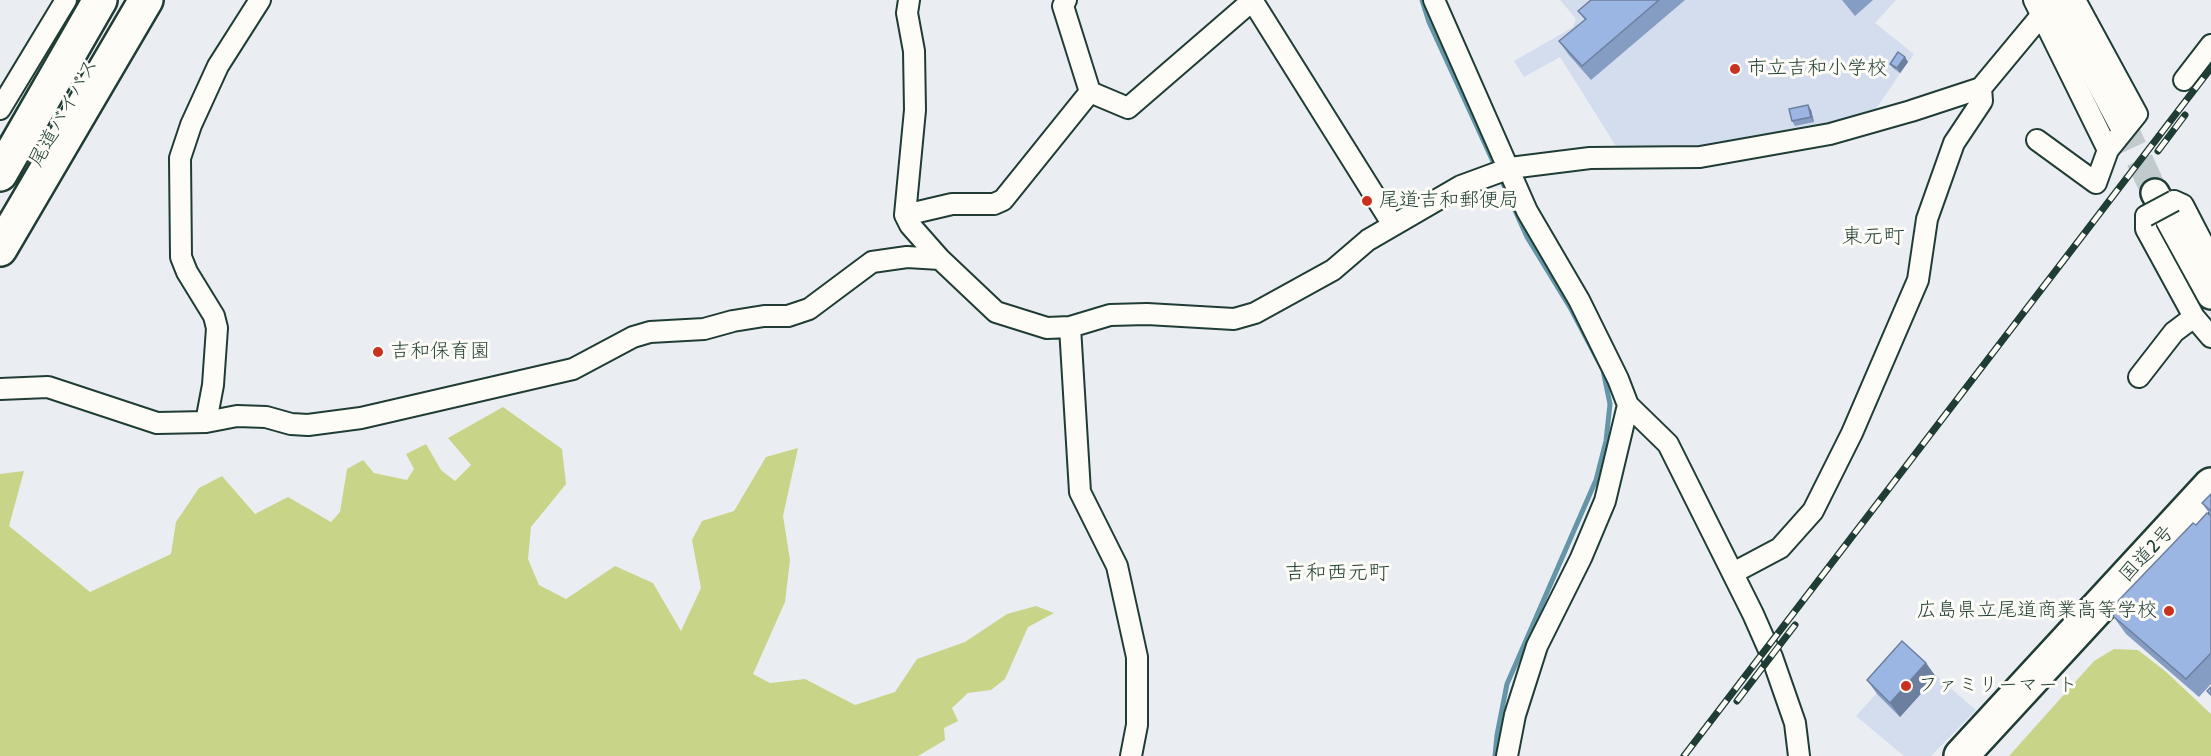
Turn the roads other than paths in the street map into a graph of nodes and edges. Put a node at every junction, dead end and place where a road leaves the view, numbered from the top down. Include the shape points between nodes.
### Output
1 (66, 0) edge
2 (93, 0) edge
3 (100, 0) edge
4 (129, 0) edge
5 (146, 0) edge
6 (260, 0) edge
7 (909, 0) edge
8 (1066, 0) edge
9 (1253, 0) edge
10 (1434, 0) edge
11 (2075, 0) edge
12 (2046, 4) edge
13 (2211, 45) edge
14 (67, 56) junction
15 (2184, 80) dead end
16 (1981, 88) junction
17 (1090, 92) junction
18 (3, 97) edge
19 (2122, 123) tunnel mouth
20 (2037, 140) dead end
21 (2108, 150) junction
22 (1510, 168) junction
23 (0, 174) edge
24 (2158, 204) junction
25 (905, 215) junction
26 (1393, 225) junction
27 (0, 226) edge
28 (0, 249) edge
29 (940, 259) junction
30 (2211, 259) edge
31 (2211, 296) edge
32 (2194, 317) junction
33 (1070, 327) junction
34 (2211, 337) edge
35 (2139, 377) dead end
36 (0, 389) edge
37 (1628, 405) junction
38 (206, 422) junction
39 (2211, 485) edge
40 (1733, 573) junction
41 (1131, 756) edge
42 (1507, 756) edge
43 (1799, 756) edge
44 (1960, 756) edge

1 - 18 street
2 - 14 highway
3 - 14 highway, 尾道バイパス
4 - 27 highway, 尾道バイパス
5 - 28 highway
6 - 38 street via 218,66 180,158 181,257 217,328
7 - 25 street via 915,110
8 - 17 street via 1063,6
9 - 17 street via 1128,108
9 - 26 street
10 - 22 street
11 - 21 street via 2138,114
12 - 16 street
12 - 19 street
12 - 21 street
13 - 15 street
14 - 23 highway, 尾道バイパス
16 - 22 street via 1830,134 1700,157 1590,158
16 - 40 street via 1982,101 1954,143 1927,219 1918,280 1852,433 1813,511 1780,548
17 - 25 street via 1003,200 994,204 952,204
20 - 21 street via 2096,183
22 - 26 street via 1461,186
22 - 37 street via 1527,211 1579,300
24 - 30 street via 2183,204
24 - 31 street
24 - 32 street via 2146,229
25 - 29 street
26 - 33 street via 1368,240 1334,270 1255,313 1234,319 1110,315
29 - 33 street via 996,312 1047,328
29 - 38 street via 908,257 872,262 808,309 788,316 764,316 704,329 650,332 573,369 361,418 291,424 266,417 237,416
32 - 34 street
32 - 35 street via 2174,332
33 - 41 street via 1080,492 1117,566 1137,657 1137,725
36 - 38 street via 48,387 158,423
37 - 40 street via 1668,444
37 - 42 street via 1605,501 1537,646 1515,715
39 - 44 highway, 国道2号
40 - 43 street via 1772,657 1795,723

